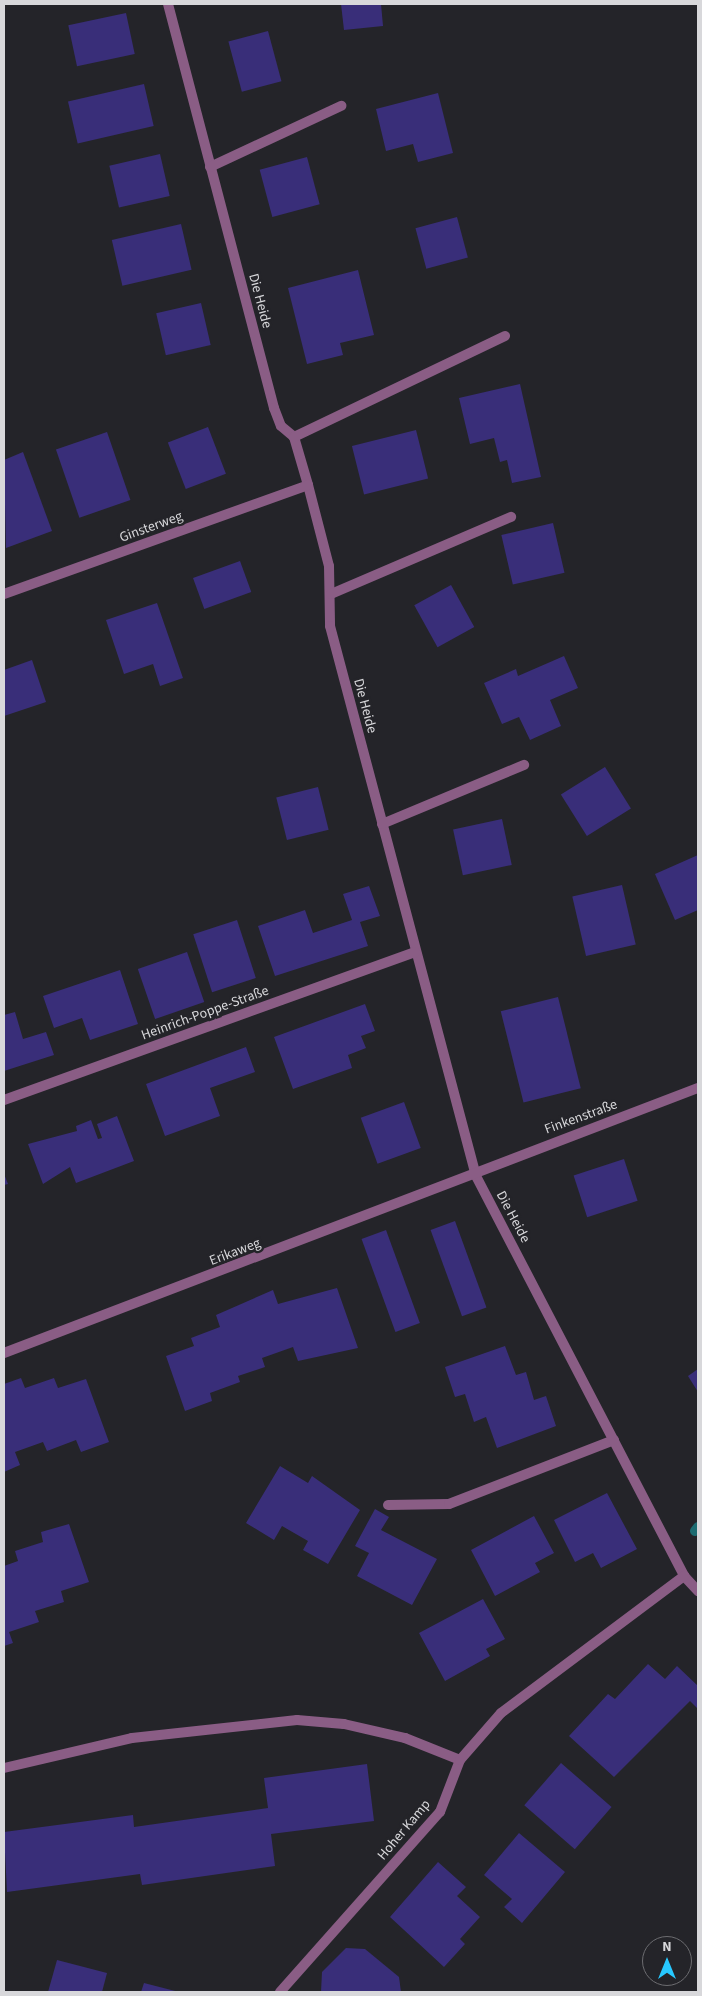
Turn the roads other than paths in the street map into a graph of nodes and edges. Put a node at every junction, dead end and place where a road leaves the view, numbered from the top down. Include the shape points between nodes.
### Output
1 (168, 4) edge
2 (341, 106) dead end
3 (210, 167) junction
4 (505, 336) dead end
5 (294, 437) junction
6 (308, 485) junction
7 (510, 516) dead end
8 (4, 594) edge
9 (331, 594) junction
10 (524, 765) dead end
11 (382, 824) junction
12 (415, 952) junction
13 (698, 1088) edge
14 (4, 1100) edge
15 (476, 1176) junction
16 (4, 1353) edge
17 (614, 1440) junction
18 (388, 1505) dead end
19 (684, 1576) junction
20 (698, 1591) edge
21 (460, 1760) junction
22 (4, 1768) edge
23 (280, 1992) edge

1 - 3 street, Die Heide
2 - 3 street
3 - 5 street, Die Heide via 274,408 281,426
4 - 5 street
5 - 6 street, Die Heide
6 - 8 street, Ginsterweg
6 - 9 street, Die Heide via 329,566
7 - 9 street
9 - 11 street, Die Heide via 330,626
10 - 11 street
11 - 12 street, Die Heide
12 - 14 street, Heinrich-Poppe-Straße
12 - 15 street, Die Heide
13 - 15 street, Finkenstraße via 516,1156
15 - 16 street, Erikaweg
15 - 17 street, Die Heide
17 - 18 street via 449,1504
17 - 19 street, Die Heide
19 - 20 street, Die Heide
19 - 21 street, Hoher Kamp via 501,1713
21 - 22 street via 397,1736 344,1724 297,1720 132,1738
21 - 23 street, Hoher Kamp via 440,1812

